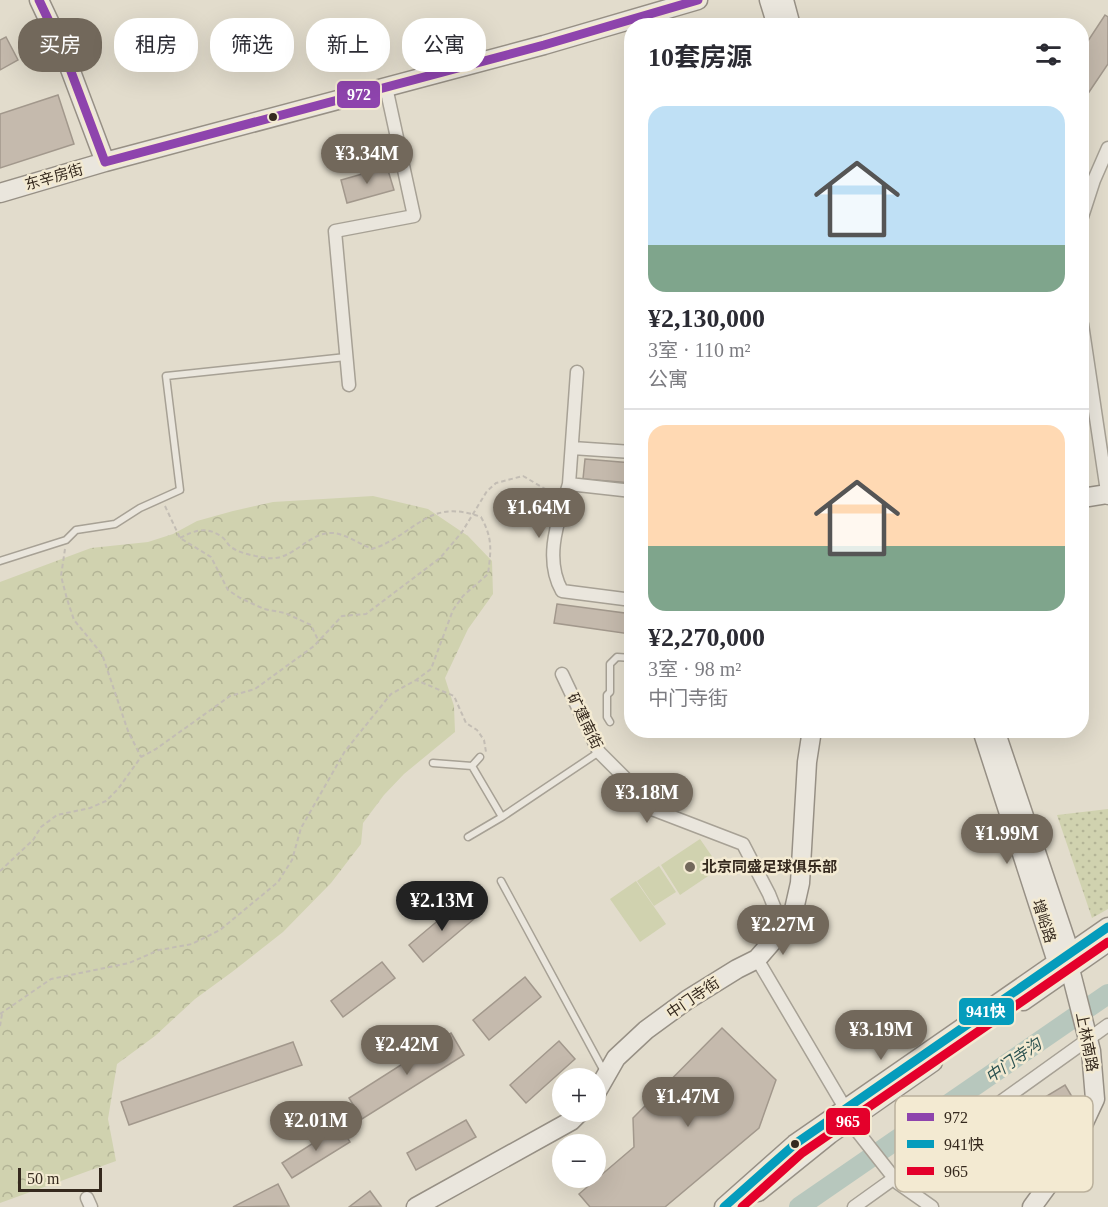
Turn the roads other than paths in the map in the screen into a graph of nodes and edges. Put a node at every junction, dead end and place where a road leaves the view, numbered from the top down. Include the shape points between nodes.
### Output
1 (39, 0) edge
2 (698, 0) edge
3 (769, 0) edge
4 (784, 0) edge
5 (636, 18) edge
6 (775, 18) edge
7 (789, 18) edge
8 (624, 22) edge
9 (386, 87) junction
10 (1108, 148) edge
11 (105, 162) junction
12 (0, 193) edge
13 (1089, 195) edge
14 (347, 357) junction
15 (1089, 370) edge
16 (577, 372) dead end
17 (349, 384) dead end
18 (572, 448) junction
19 (624, 452) edge
20 (569, 484) junction
21 (624, 490) edge
22 (1108, 495) edge
23 (1089, 497) edge
24 (0, 561) edge
25 (624, 599) edge
26 (624, 657) edge
27 (562, 674) dead end
28 (610, 722) dead end
29 (811, 738) edge
30 (985, 738) edge
31 (997, 738) edge
32 (599, 752) junction
33 (480, 756) road end
34 (433, 763) dead end
35 (472, 766) junction
36 (502, 817) junction
37 (468, 837) dead end
38 (501, 881) dead end
39 (1108, 927) edge
40 (783, 929) junction
41 (1108, 942) edge
42 (757, 959) junction
43 (1066, 962) junction
44 (1108, 1025) edge
45 (1087, 1031) junction
46 (602, 1068) edge
47 (606, 1075) edge
48 (1003, 1096) edge
49 (1101, 1100) edge
50 (1093, 1114) edge
51 (848, 1115) junction
52 (570, 1122) edge
53 (895, 1179) joint
54 (912, 1192) edge
55 (1043, 1192) edge
56 (416, 1207) edge
57 (724, 1207) edge
58 (741, 1207) edge
59 (854, 1207) edge
60 (932, 1207) edge
61 (1032, 1207) edge

1 - 11 street via 64,53
2 - 5 street, 东辛房街
3 - 6 street
4 - 7 street
8 - 9 street, 东辛房街
9 - 11 street, 东辛房街
9 - 14 street via 414,216 335,231
10 - 13 street
11 - 12 street, 东辛房街
14 - 17 street
14 - 24 lane via 166,376 180,490 115,524 76,530 66,540
15 - 22 street
16 - 18 street
18 - 19 street
18 - 20 street
20 - 21 street
20 - 25 street via 554,539 557,583 562,591
22 - 23 street
26 - 28 lane via 617,657 610,664
27 - 32 street, 矿建南街
29 - 40 street, 中门寺街 via 800,884 793,914
30 - 43 street, 增峪路
31 - 43 street, 增峪路
32 - 36 lane
32 - 40 street, 矿建南街 via 628,781 645,806 743,844
33 - 35 lane
34 - 35 lane
35 - 36 lane
36 - 37 lane
38 - 46 lane
39 - 43 street
40 - 42 street, 中门寺街
41 - 43 street
42 - 47 street, 中门寺街 via 687,1000 646,1030 616,1058
42 - 51 street
43 - 45 street, 上林南路
43 - 51 street
44 - 45 street
45 - 48 street
45 - 49 street, 上林南路
49 - 50 street, 上林南路
51 - 53 street
51 - 57 street via 795,1144
51 - 58 street
52 - 56 street
53 - 59 street
54 - 60 street
55 - 61 street, 上林南路

